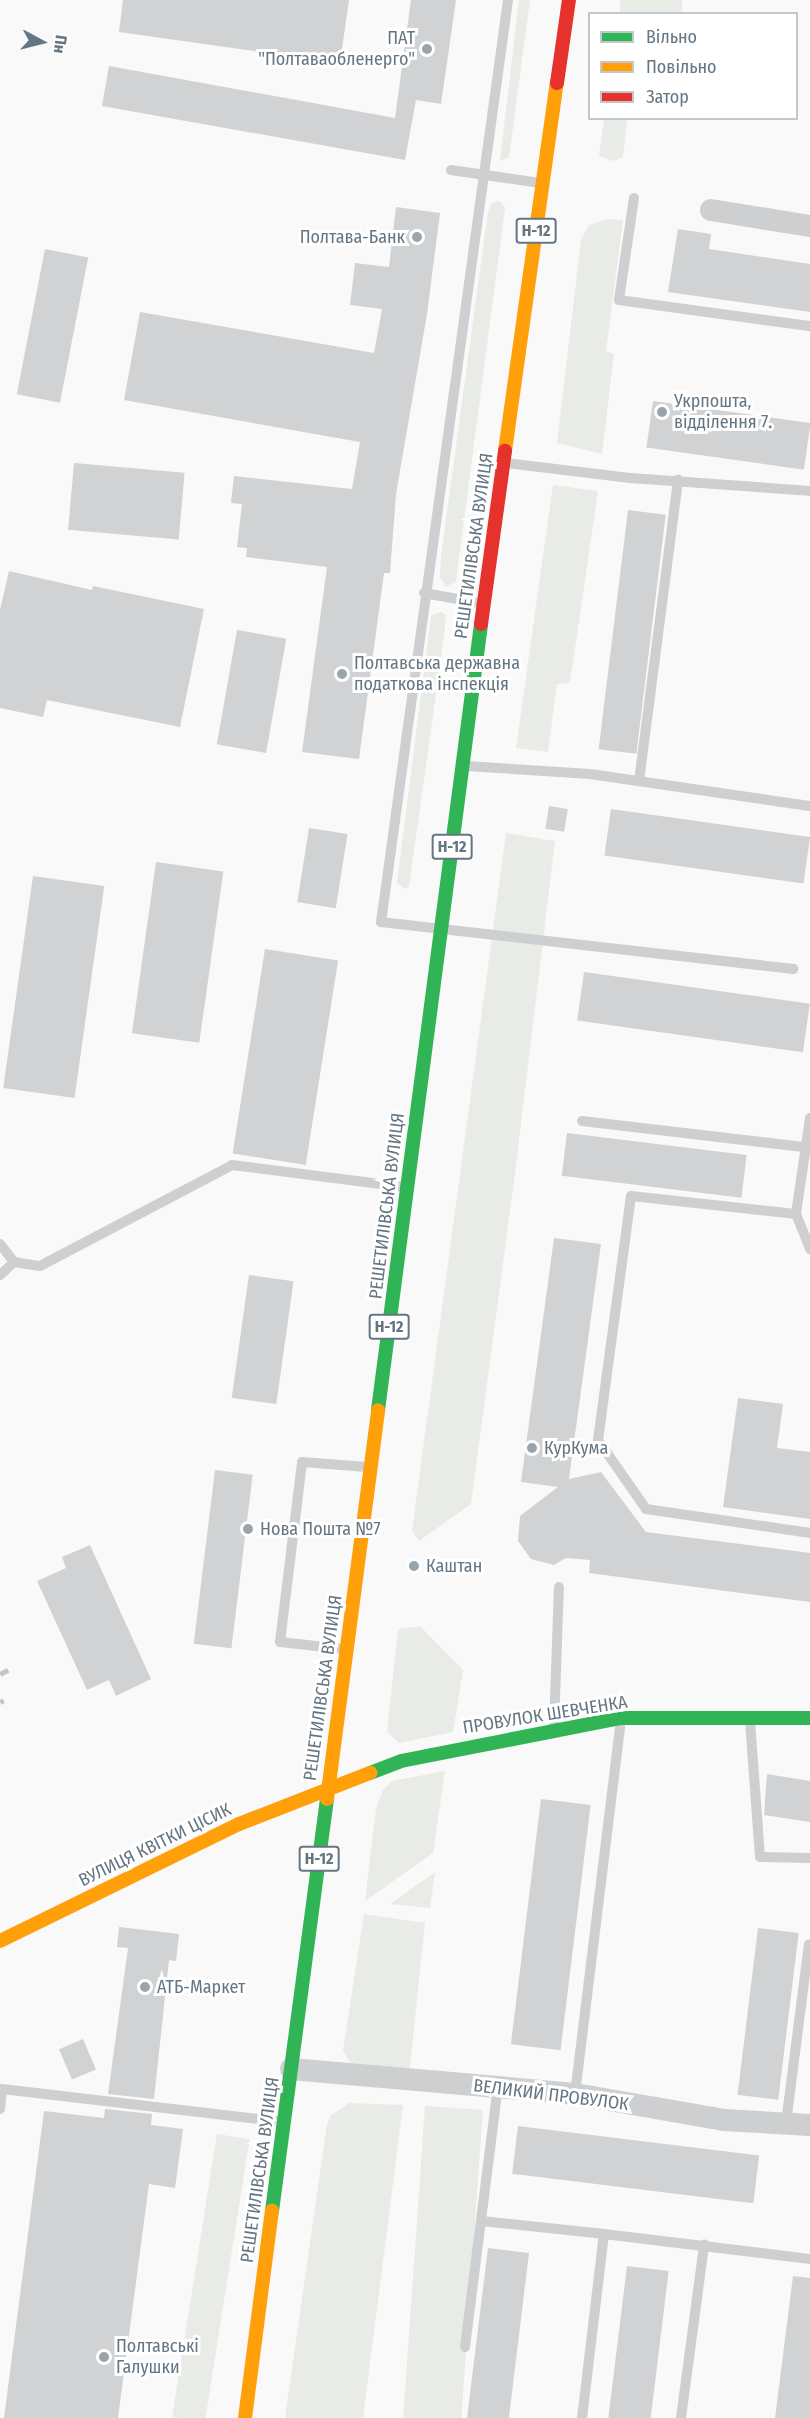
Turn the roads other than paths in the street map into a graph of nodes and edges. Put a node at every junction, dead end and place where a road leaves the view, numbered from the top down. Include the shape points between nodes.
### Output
1 (508, 0) edge
2 (569, 0) edge
3 (451, 170) dead end
4 (484, 174) junction
5 (543, 184) junction
6 (634, 198) dead end
7 (711, 210) dead end
8 (810, 226) edge
9 (810, 326) edge
10 (504, 463) junction
11 (678, 480) junction
12 (810, 491) edge
13 (424, 593) junction
14 (484, 603) junction
15 (463, 765) junction
16 (639, 781) junction
17 (810, 806) edge
18 (441, 928) junction
19 (794, 969) dead end
20 (810, 1118) edge
21 (582, 1121) dead end
22 (805, 1148) junction
23 (806, 1180) edge
24 (408, 1187) junction
25 (796, 1214) junction
26 (0, 1244) edge
27 (810, 1249) edge
28 (14, 1262) junction
29 (0, 1275) edge
30 (371, 1467) junction
31 (810, 1533) edge
32 (559, 1587) dead end
33 (346, 1650) junction
34 (621, 1718) junction
35 (750, 1718) junction
36 (810, 1718) edge
37 (554, 1728) junction
38 (328, 1787) junction
39 (810, 1858) edge
40 (0, 1941) edge
41 (809, 1944) edge
42 (291, 2069) junction
43 (498, 2087) junction
44 (576, 2094) junction
45 (0, 2109) edge
46 (284, 2122) junction
47 (786, 2124) junction
48 (810, 2125) edge
49 (481, 2221) junction
50 (604, 2234) junction
51 (704, 2245) junction
52 (810, 2259) edge
53 (465, 2347) dead end
54 (245, 2418) edge
55 (582, 2418) edge
56 (681, 2418) edge

1 - 4 lane
2 - 5 main road, РЕШЕТИЛІВСЬКА ВУЛИЦЯ / Н-12
3 - 4 lane
4 - 5 lane
4 - 13 lane
5 - 10 main road, РЕШЕТИЛІВСЬКА ВУЛИЦЯ / Н-12
6 - 9 lane via 619,300
7 - 8 street
10 - 11 lane
10 - 14 main road, РЕШЕТИЛІВСЬКА ВУЛИЦЯ / Н-12
11 - 12 lane
11 - 16 lane
13 - 14 lane
13 - 18 lane via 381,922
14 - 15 main road, РЕШЕТИЛІВСЬКА ВУЛИЦЯ / Н-12
15 - 16 lane
15 - 18 main road, РЕШЕТИЛІВСЬКА ВУЛИЦЯ / Н-12
16 - 17 lane
18 - 19 lane
18 - 24 main road, РЕШЕТИЛІВСЬКА ВУЛИЦЯ / Н-12
20 - 22 lane
21 - 22 lane
22 - 23 lane
23 - 25 lane
24 - 28 lane via 232,1166 40,1266
24 - 30 main road, РЕШЕТИЛІВСЬКА ВУЛИЦЯ / Н-12
25 - 27 lane
25 - 31 lane via 631,1196 598,1440 646,1509
26 - 28 lane
28 - 29 lane
30 - 33 main road, РЕШЕТИЛІВСЬКА ВУЛИЦЯ / Н-12
30 - 33 lane via 302,1462 280,1642
32 - 37 lane
33 - 38 main road, РЕШЕТИЛІВСЬКА ВУЛИЦЯ / Н-12
34 - 35 main road, ПРОВУЛОК ШЕВЧЕНКА
34 - 37 main road, ПРОВУЛОК ШЕВЧЕНКА
34 - 44 lane
35 - 36 main road, ПРОВУЛОК ШЕВЧЕНКА
35 - 39 lane via 760,1857
37 - 38 main road, ПРОВУЛОК ШЕВЧЕНКА via 401,1761
38 - 40 main road, ВУЛИЦЯ КВІТКИ ЦІСИК via 239,1824
38 - 42 main road, РЕШЕТИЛІВСЬКА ВУЛИЦЯ / Н-12
41 - 47 lane
42 - 43 street, ВЕЛИКИЙ ПРОВУЛОК
42 - 46 main road, РЕШЕТИЛІВСЬКА ВУЛИЦЯ / Н-12
43 - 44 street, ВЕЛИКИЙ ПРОВУЛОК
43 - 49 lane
44 - 47 street, ВЕЛИКИЙ ПРОВУЛОК via 723,2120
45 - 46 lane via 2,2089
46 - 54 main road, РЕШЕТИЛІВСЬКА ВУЛИЦЯ / Н-12
47 - 48 street, ВЕЛИКИЙ ПРОВУЛОК
49 - 50 lane
49 - 53 lane
50 - 51 lane
50 - 55 lane
51 - 52 lane
51 - 56 lane

